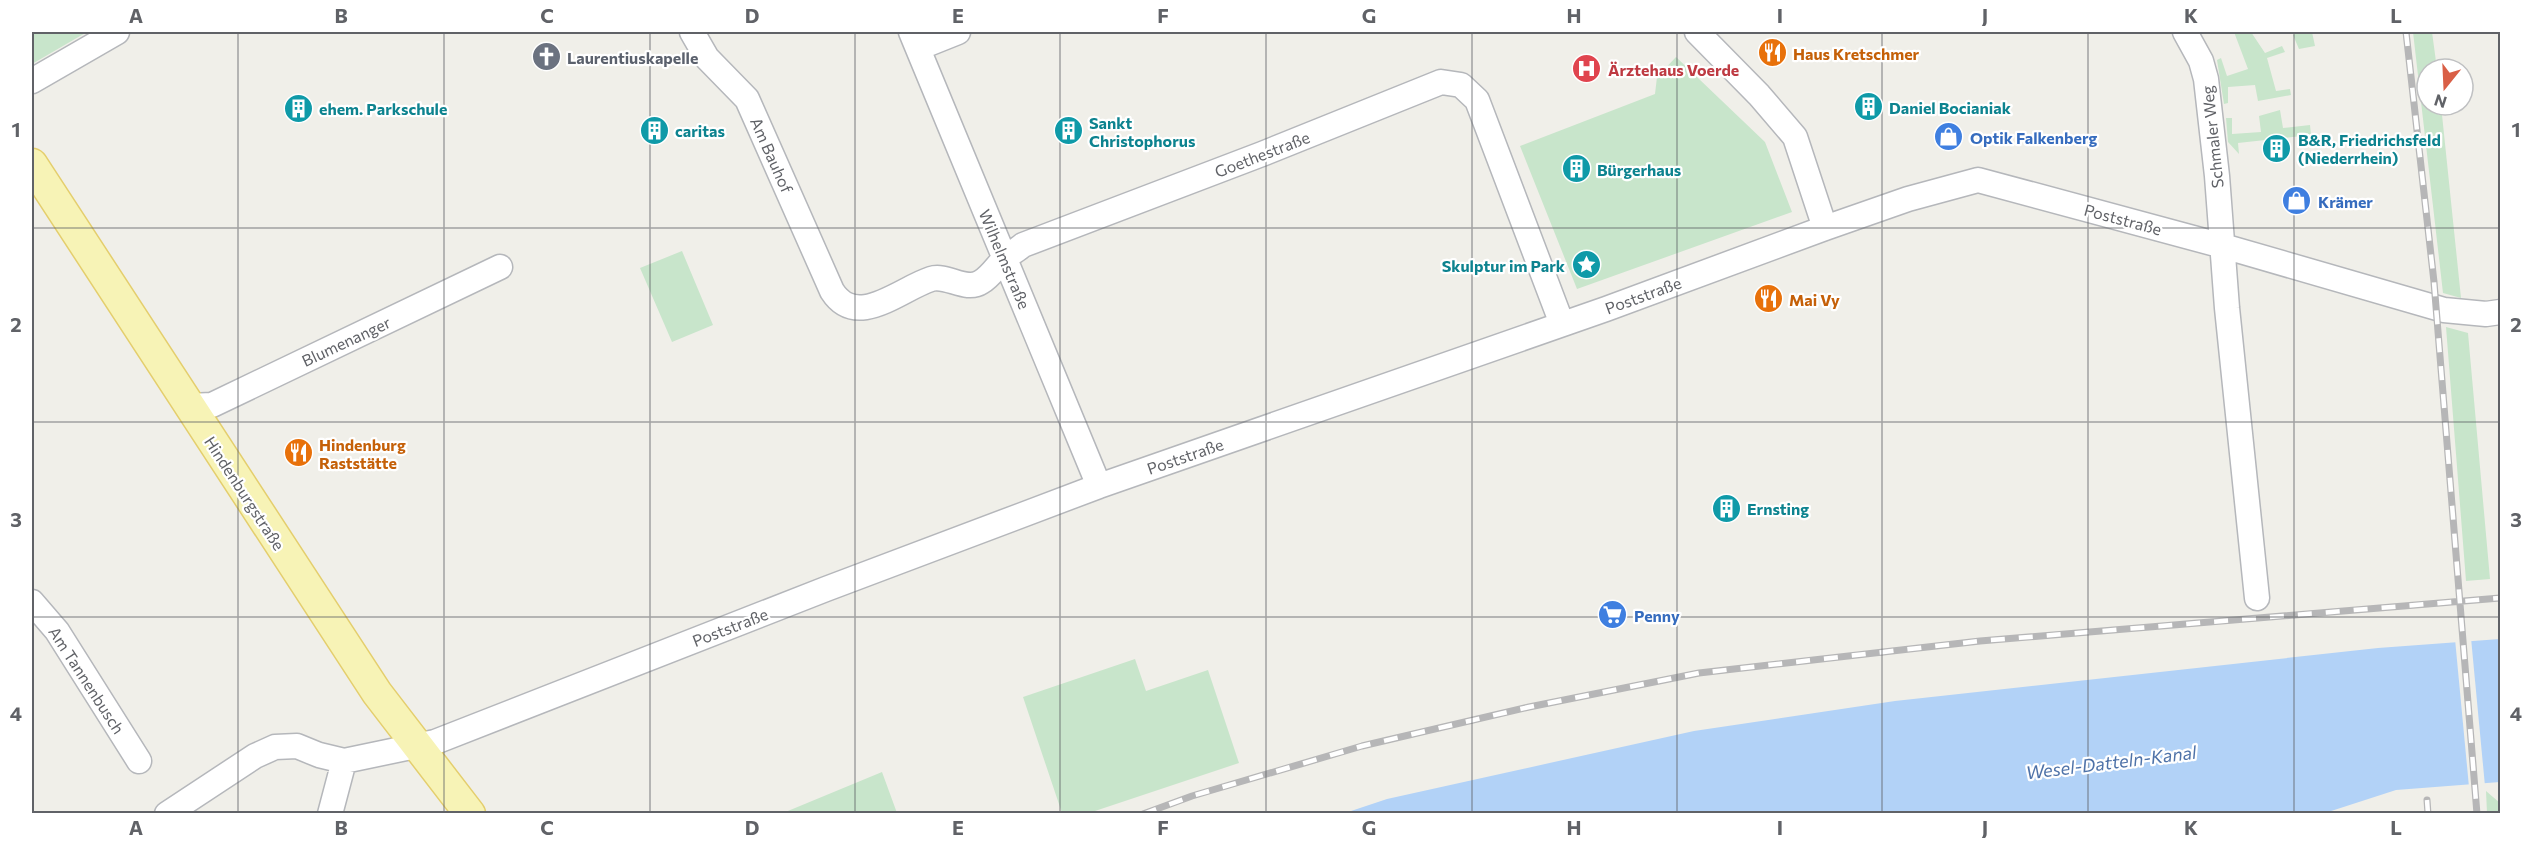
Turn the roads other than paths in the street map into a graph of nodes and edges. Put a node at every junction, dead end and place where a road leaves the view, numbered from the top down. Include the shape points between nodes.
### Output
1 (117, 32) edge
2 (692, 32) edge
3 (958, 32) edge
4 (1697, 32) edge
5 (2185, 32) edge
6 (914, 40) edge
7 (32, 81) edge
8 (32, 165) edge
9 (1826, 228) junction
10 (2223, 246) junction
11 (1006, 258) junction
12 (500, 267) dead end
13 (832, 291) joint
14 (2500, 312) edge
15 (1562, 324) junction
16 (189, 406) junction
17 (1099, 486) junction
18 (2257, 598) dead end
19 (32, 602) edge
20 (418, 745) junction
21 (344, 760) junction
22 (139, 761) dead end
23 (167, 813) edge
24 (330, 813) edge
25 (470, 813) edge

1 - 7 street
2 - 13 street, Am Bauhof via 707,58 747,99
3 - 6 street
4 - 9 street via 1795,137
5 - 10 street, Schmaler Weg via 2206,79
6 - 11 street, Wilhelmstraße
8 - 16 main road, Hindenburgstraße
9 - 10 street, Poststraße via 1978,180
9 - 15 street, Poststraße
10 - 14 street, Poststraße via 2444,310
10 - 18 street
11 - 13 street, Goethestraße via 980,284 933,279 871,307 853,308 839,302
11 - 15 street, Goethestraße via 1023,245 1441,82 1461,85 1477,100
11 - 17 street, Wilhelmstraße
12 - 16 street, Blumenanger via 212,405
15 - 17 street, Poststraße
16 - 20 main road, Hindenburgstraße via 376,693
17 - 20 street, Poststraße via 435,742
19 - 22 street, Am Tannenbusch via 57,631
20 - 21 street, Poststraße
20 - 25 main road, Hindenburgstraße
21 - 23 street, Poststraße via 297,746 275,747
21 - 24 street

